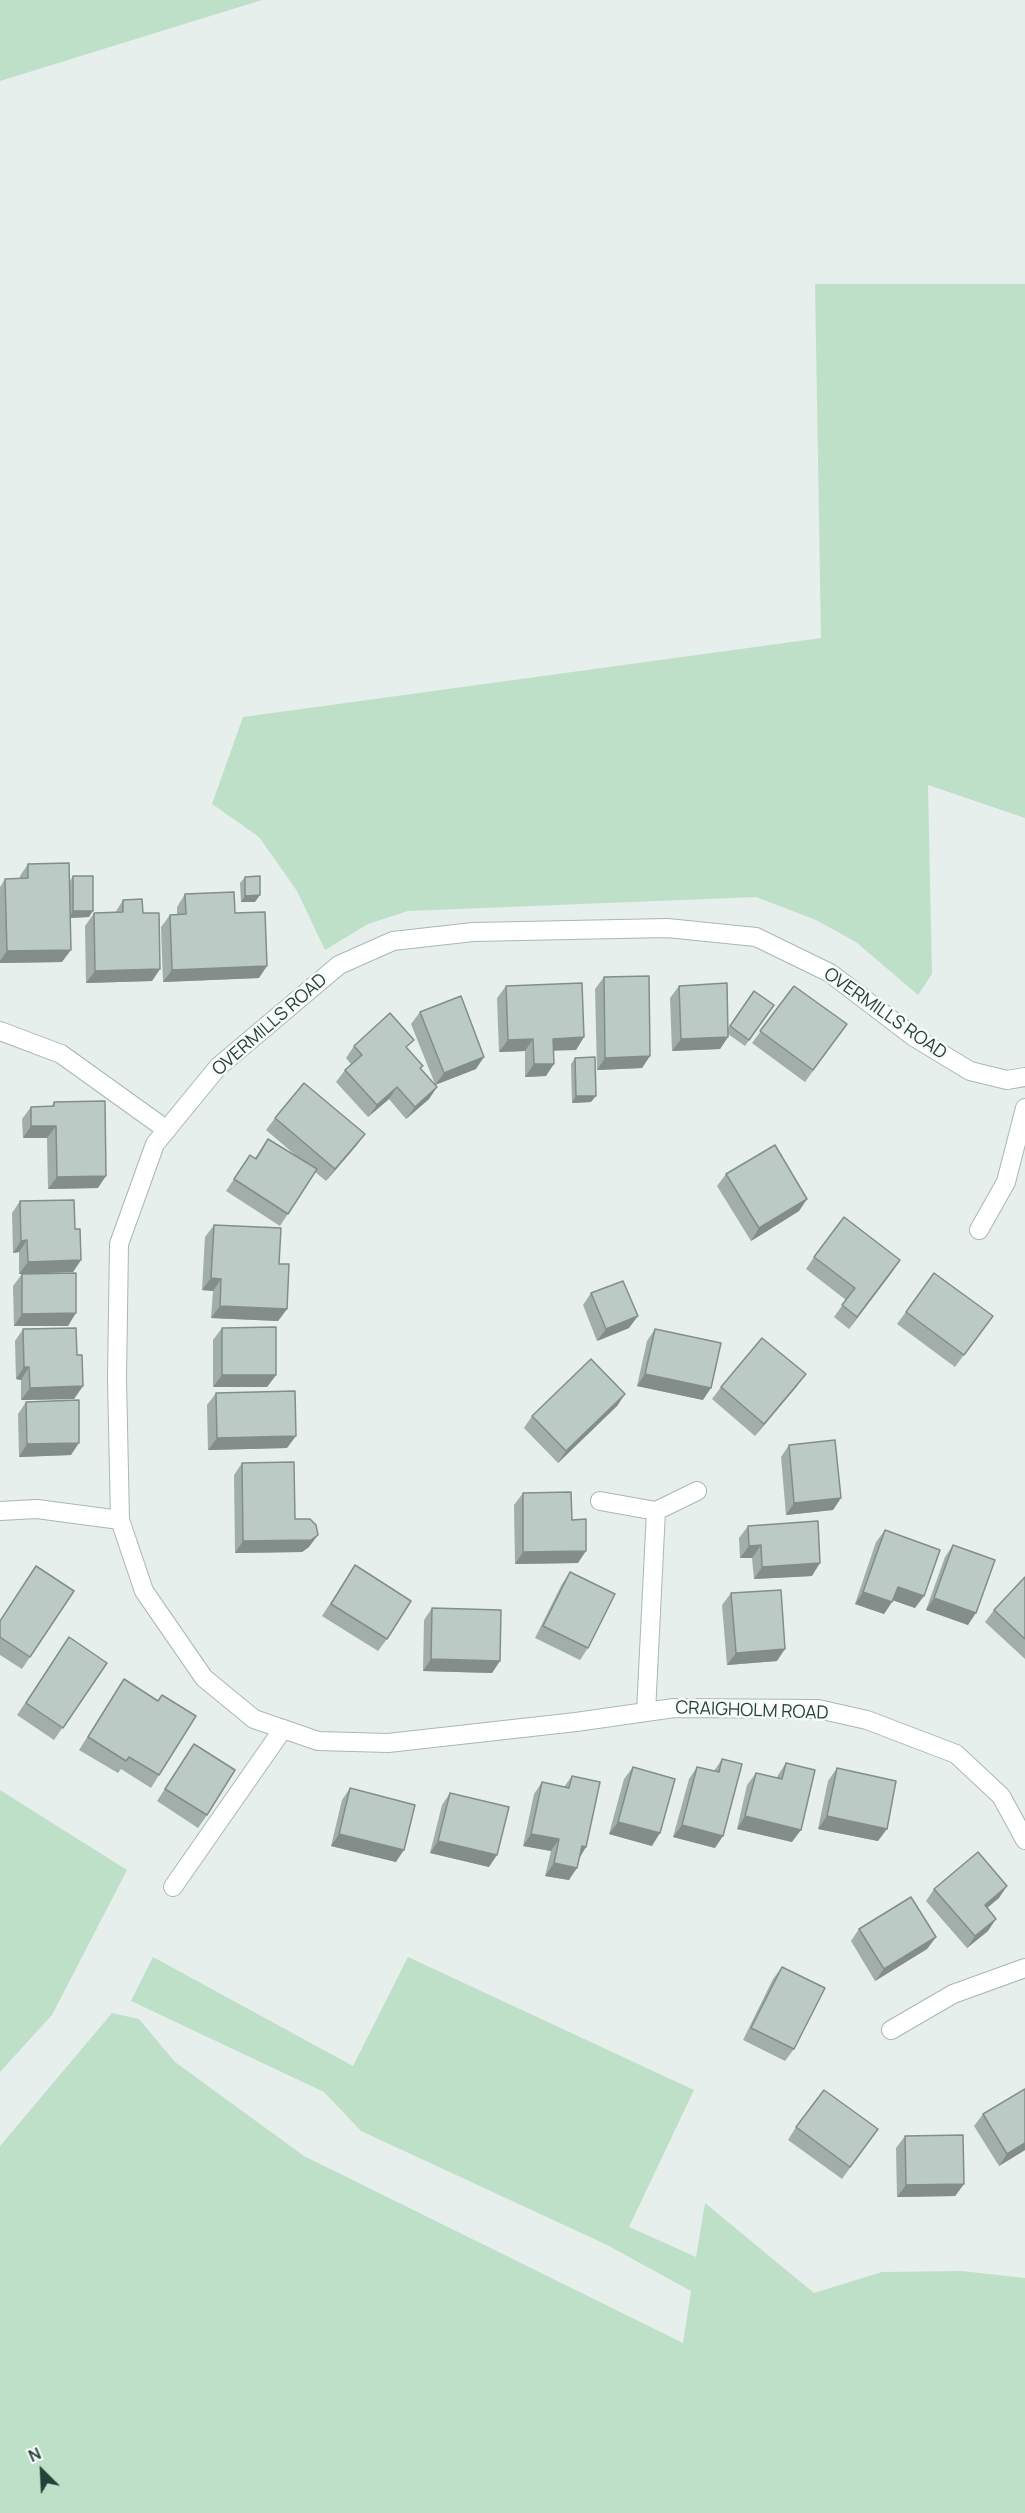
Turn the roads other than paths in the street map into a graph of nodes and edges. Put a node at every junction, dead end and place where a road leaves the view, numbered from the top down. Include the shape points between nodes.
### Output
1 (0, 1031) edge
2 (1025, 1077) edge
3 (1025, 1108) edge
4 (167, 1130) junction
5 (980, 1230) dead end
6 (697, 1491) dead end
7 (600, 1501) dead end
8 (0, 1511) edge
9 (656, 1511) junction
10 (120, 1521) junction
11 (646, 1712) junction
12 (283, 1729) junction
13 (1025, 1840) edge
14 (173, 1887) dead end
15 (1025, 1968) edge
16 (891, 2030) dead end

1 - 4 street via 61,1054
2 - 4 street, OVERMILLS ROAD via 1007,1080 970,1071 914,1037 830,973 756,937 667,928 473,932 393,941 339,964 218,1067
3 - 5 street via 1006,1182
4 - 10 street, OVERMILLS ROAD via 155,1144 119,1244
6 - 9 street
7 - 9 street
8 - 10 street via 37,1509
9 - 11 street
10 - 12 street, OVERMILLS ROAD via 144,1591 204,1677 254,1719
11 - 12 street, CRAIGHOLM ROAD via 388,1743 318,1741
11 - 13 street, CRAIGHOLM ROAD via 674,1708 818,1709 867,1720 956,1754 1001,1796
12 - 14 street
15 - 16 street via 953,1994

